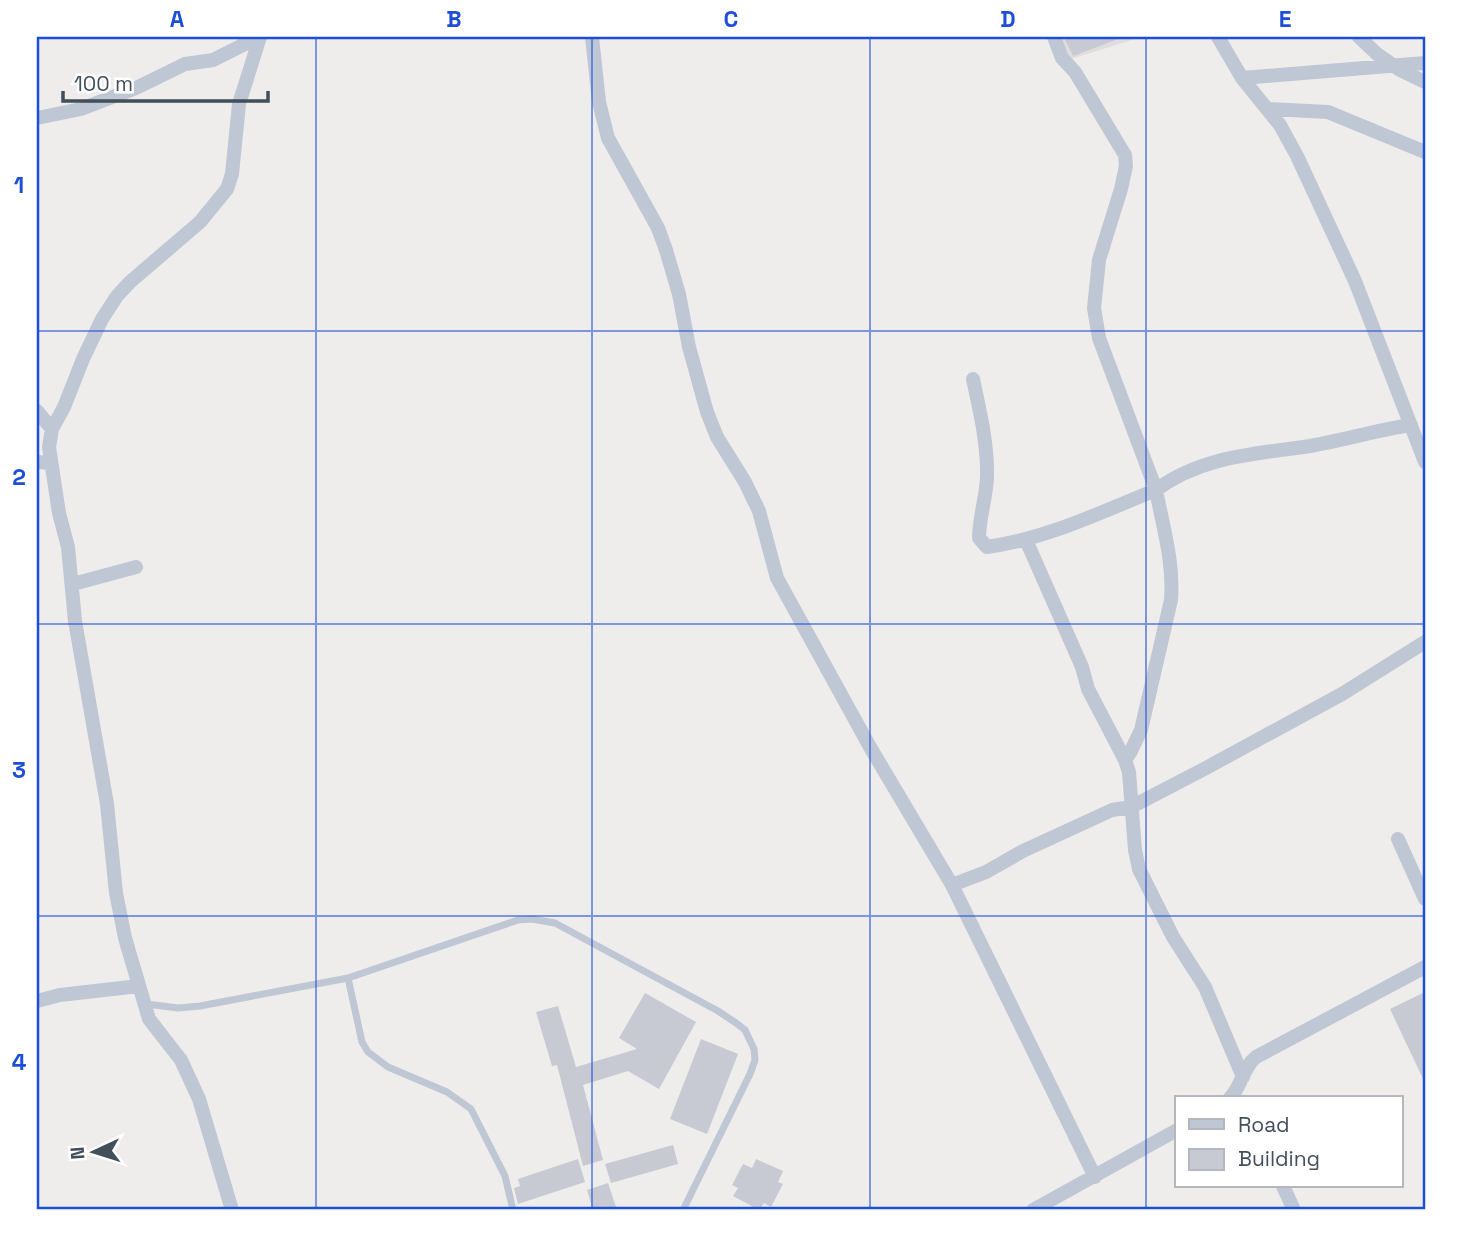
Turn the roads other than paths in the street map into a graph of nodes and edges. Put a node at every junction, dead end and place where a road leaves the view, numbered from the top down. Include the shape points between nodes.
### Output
1 (252, 37) edge
2 (260, 37) edge
3 (592, 37) edge
4 (1054, 37) edge
5 (1218, 37) edge
6 (1359, 37) edge
7 (1425, 63) edge
8 (1394, 66) junction
9 (1242, 78) junction
10 (1425, 82) edge
11 (1268, 109) junction
12 (37, 118) edge
13 (1425, 152) edge
14 (973, 379) dead end
15 (37, 411) edge
16 (1411, 425) junction
17 (52, 429) junction
18 (44, 462) edge
19 (1425, 462) edge
20 (1156, 490) junction
21 (1026, 540) junction
22 (136, 568) dead end
23 (73, 584) junction
24 (1425, 642) edge
25 (1125, 760) junction
26 (1131, 807) junction
27 (1398, 839) dead end
28 (953, 885) junction
29 (1425, 899) edge
30 (1425, 967) edge
31 (348, 978) junction
32 (139, 986) junction
33 (37, 1001) edge
34 (143, 1003) junction
35 (1238, 1091) edge
36 (1175, 1131) edge
37 (1096, 1177) junction
38 (1284, 1188) edge
39 (232, 1210) edge
40 (513, 1210) edge
41 (683, 1210) edge
42 (1033, 1210) edge
43 (1294, 1210) edge

1 - 12 street via 213,60 185,64 81,109
2 - 17 street via 239,104 227,189 201,222 117,296
3 - 28 street via 604,125 615,154 658,228 679,294 698,384 717,437 759,511 782,590
4 - 20 street via 1062,58 1125,155 1121,189 1099,260 1094,308 1099,338
5 - 9 street
6 - 8 street
7 - 8 street
8 - 9 street
8 - 10 street
9 - 11 street
11 - 13 street via 1328,112
11 - 16 street via 1297,156 1354,281
14 - 21 street via 987,452 979,538 987,547
15 - 17 street
16 - 19 street
16 - 20 street via 1237,455 1192,470
17 - 18 street
18 - 23 street via 68,547
20 - 21 street
20 - 25 street via 1171,563 1171,600 1141,730
21 - 25 street via 1088,690
22 - 23 street
23 - 32 street via 116,893
24 - 26 street via 1342,694
25 - 26 street
26 - 28 street via 1112,810
26 - 35 street via 1139,869 1173,937 1205,987
27 - 29 street
28 - 37 street
30 - 35 street via 1256,1056
31 - 34 lane via 200,1006
31 - 40 lane via 368,1052 471,1109 505,1176
31 - 41 lane via 500,925 532,919 555,923 727,1017 745,1030 754,1049 753,1066
32 - 33 street
32 - 34 street
34 - 39 street via 149,1019 181,1060 199,1099
36 - 37 street
37 - 42 street
38 - 43 street

